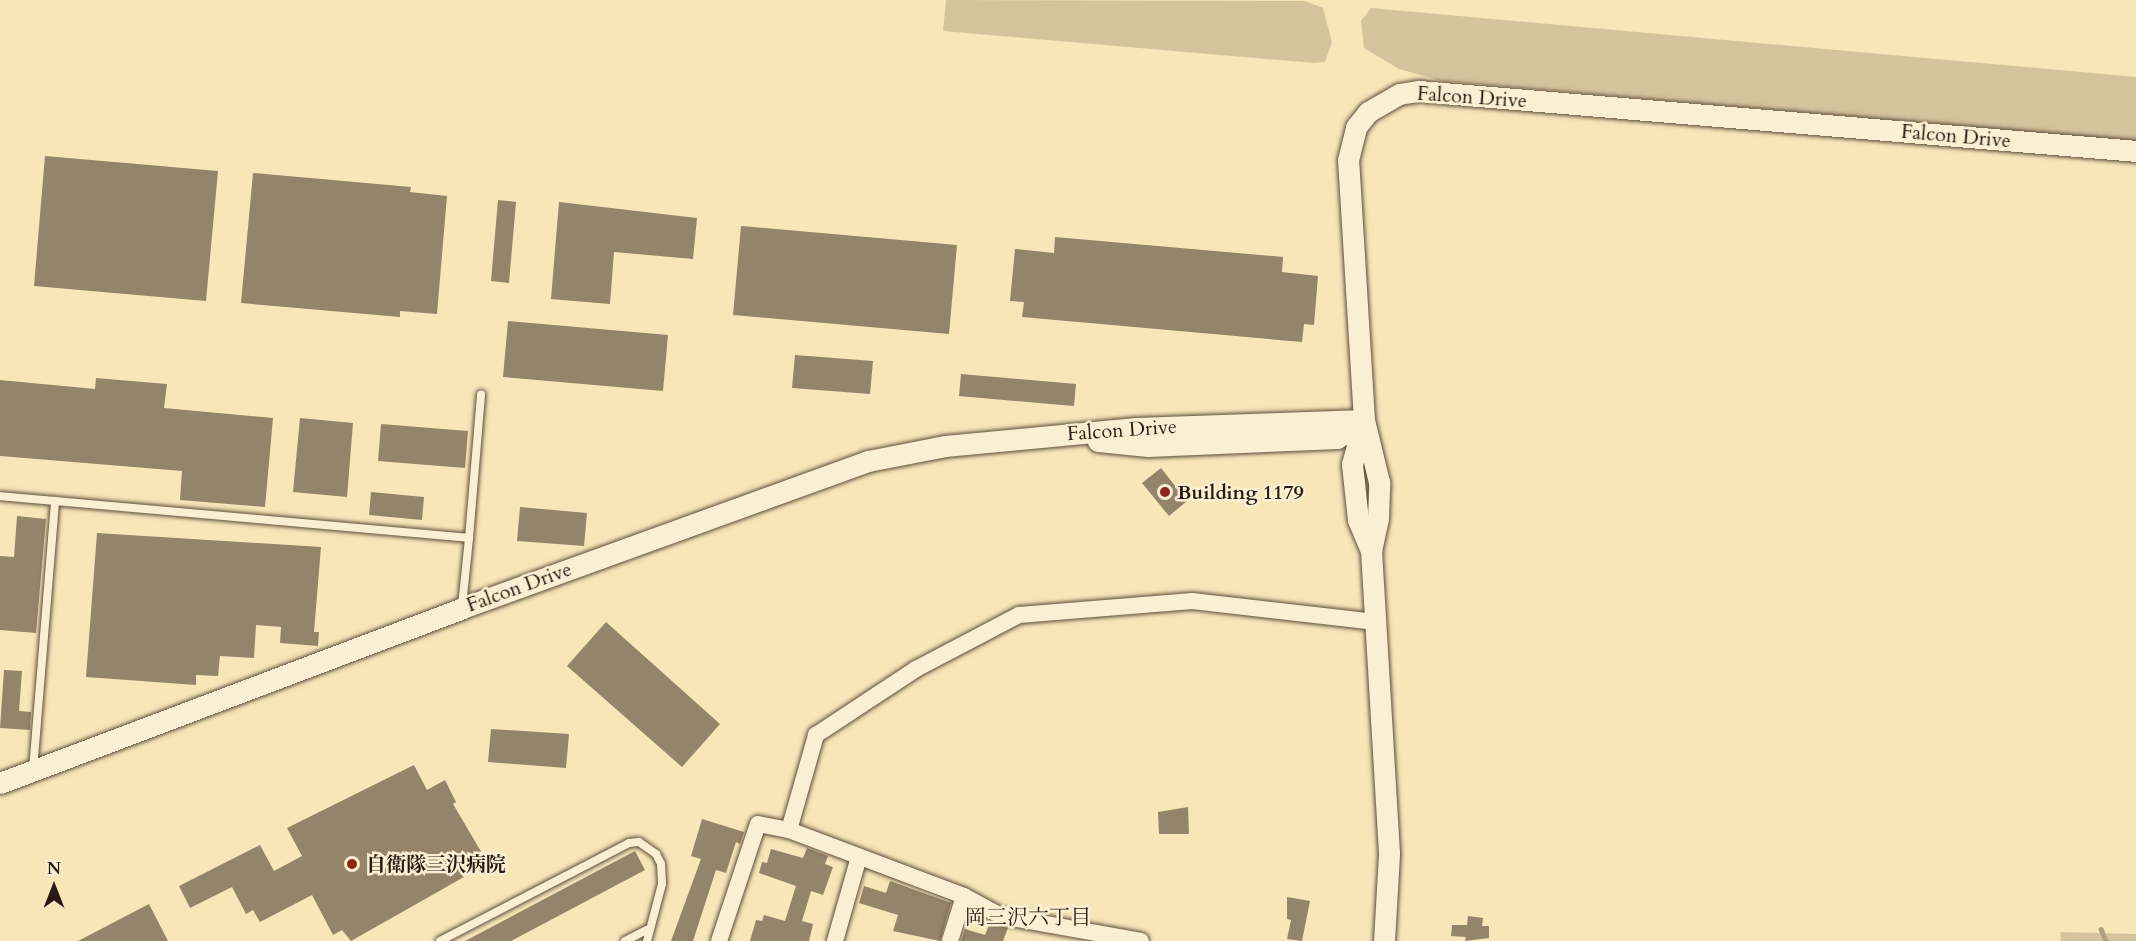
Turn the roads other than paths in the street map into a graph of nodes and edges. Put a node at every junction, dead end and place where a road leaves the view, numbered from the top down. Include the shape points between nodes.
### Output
1 (2136, 151) edge
2 (481, 394) dead end
3 (1364, 420) junction
4 (1050, 436) junction
5 (1321, 440) junction
6 (1352, 464) junction
7 (0, 496) edge
8 (55, 501) junction
9 (469, 538) junction
10 (1371, 551) junction
11 (462, 608) junction
12 (1376, 622) junction
13 (33, 770) junction
14 (0, 783) edge
15 (789, 830) junction
16 (859, 857) junction
17 (964, 896) junction
18 (647, 930) junction
19 (1058, 935) edge
20 (440, 941) edge
21 (625, 941) edge
22 (647, 941) edge
23 (719, 941) edge
24 (835, 941) edge
25 (950, 941) edge
26 (1141, 941) edge
27 (1384, 941) edge

1 - 3 street, Falcon Drive via 1446,93 1399,94 1368,112 1349,145
2 - 9 lane
3 - 4 street, Falcon Drive via 1136,428
3 - 5 street, Falcon Drive via 1337,438
3 - 6 street
3 - 10 street via 1379,482 1378,519
4 - 5 street, Falcon Drive via 1148,446
4 - 11 street, Falcon Drive via 945,446 868,461
5 - 6 street
6 - 10 street via 1358,520
7 - 8 lane
8 - 9 lane
8 - 13 lane
9 - 11 lane
10 - 12 street
11 - 13 street, Falcon Drive
12 - 15 street via 1192,601 1019,615 916,669 816,735
12 - 27 street via 1389,853
13 - 14 street, Falcon Drive
15 - 16 street
15 - 23 street via 758,824
16 - 17 street
16 - 24 street
17 - 19 street via 1001,916
17 - 25 street
18 - 20 lane via 662,884 661,864 656,854 639,842 629,843
18 - 21 lane
18 - 22 lane
19 - 26 street

